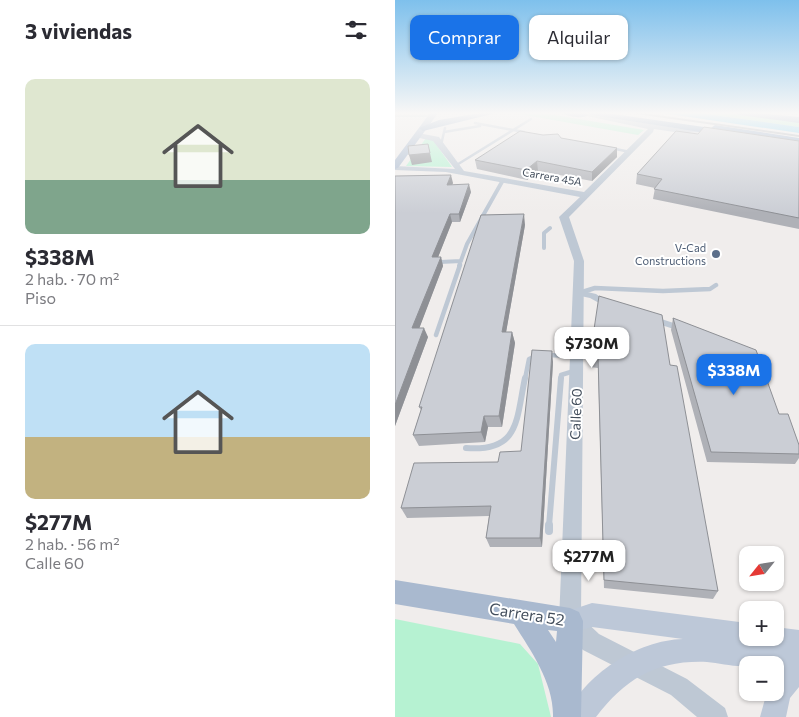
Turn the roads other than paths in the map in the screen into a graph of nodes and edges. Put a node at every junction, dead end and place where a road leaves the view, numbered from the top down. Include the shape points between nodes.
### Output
1 (403, 146) edge
2 (410, 146) edge
3 (442, 146) edge
4 (490, 146) edge
5 (636, 146) edge
6 (603, 147) edge
7 (630, 152) junction
8 (395, 157) edge
9 (395, 167) edge
10 (458, 169) junction
11 (503, 180) junction
12 (586, 194) junction
13 (550, 228) dead end
14 (544, 248) dead end
15 (461, 261) junction
16 (440, 262) edge
17 (716, 286) dead end
18 (579, 293) junction
19 (616, 308) edge
20 (644, 316) edge
21 (690, 332) edge
22 (436, 335) dead end
23 (577, 363) junction
24 (466, 448) dead end
25 (549, 531) dead end
26 (395, 592) edge
27 (521, 613) junction
28 (570, 621) junction
29 (739, 634) edge
30 (784, 640) edge
31 (799, 642) edge
32 (799, 663) edge
33 (634, 664) junction
34 (799, 671) edge
35 (571, 713) edge
36 (716, 717) edge
37 (773, 717) edge

1 - 8 main road
2 - 9 main road
3 - 10 street
4 - 10 lane
5 - 7 street, Calle 60
6 - 7 lane
7 - 12 street, Calle 60
9 - 10 street, Carrera 45A
10 - 11 street, Carrera 45A
11 - 12 street, Carrera 45A
11 - 15 lane via 477,223
12 - 18 street, Calle 60 via 564,217 579,261
13 - 14 lane via 544,233
15 - 16 lane
15 - 22 lane
17 - 18 lane via 663,291 595,288
18 - 19 street
18 - 23 street, Calle 60
20 - 21 street
23 - 24 lane via 529,358 513,431 493,447
23 - 25 lane via 561,375
23 - 28 street, Calle 60
26 - 27 main road, Carrera 52
27 - 28 main road, Carrera 52
27 - 35 main road via 548,653
28 - 29 main road, Carrera 52 via 592,614
28 - 33 street via 591,642
28 - 35 main road, Calle 60
30 - 31 main road
32 - 33 main road via 690,648 660,653
33 - 35 main road
33 - 36 street via 679,688
34 - 37 main road via 782,686 775,701

